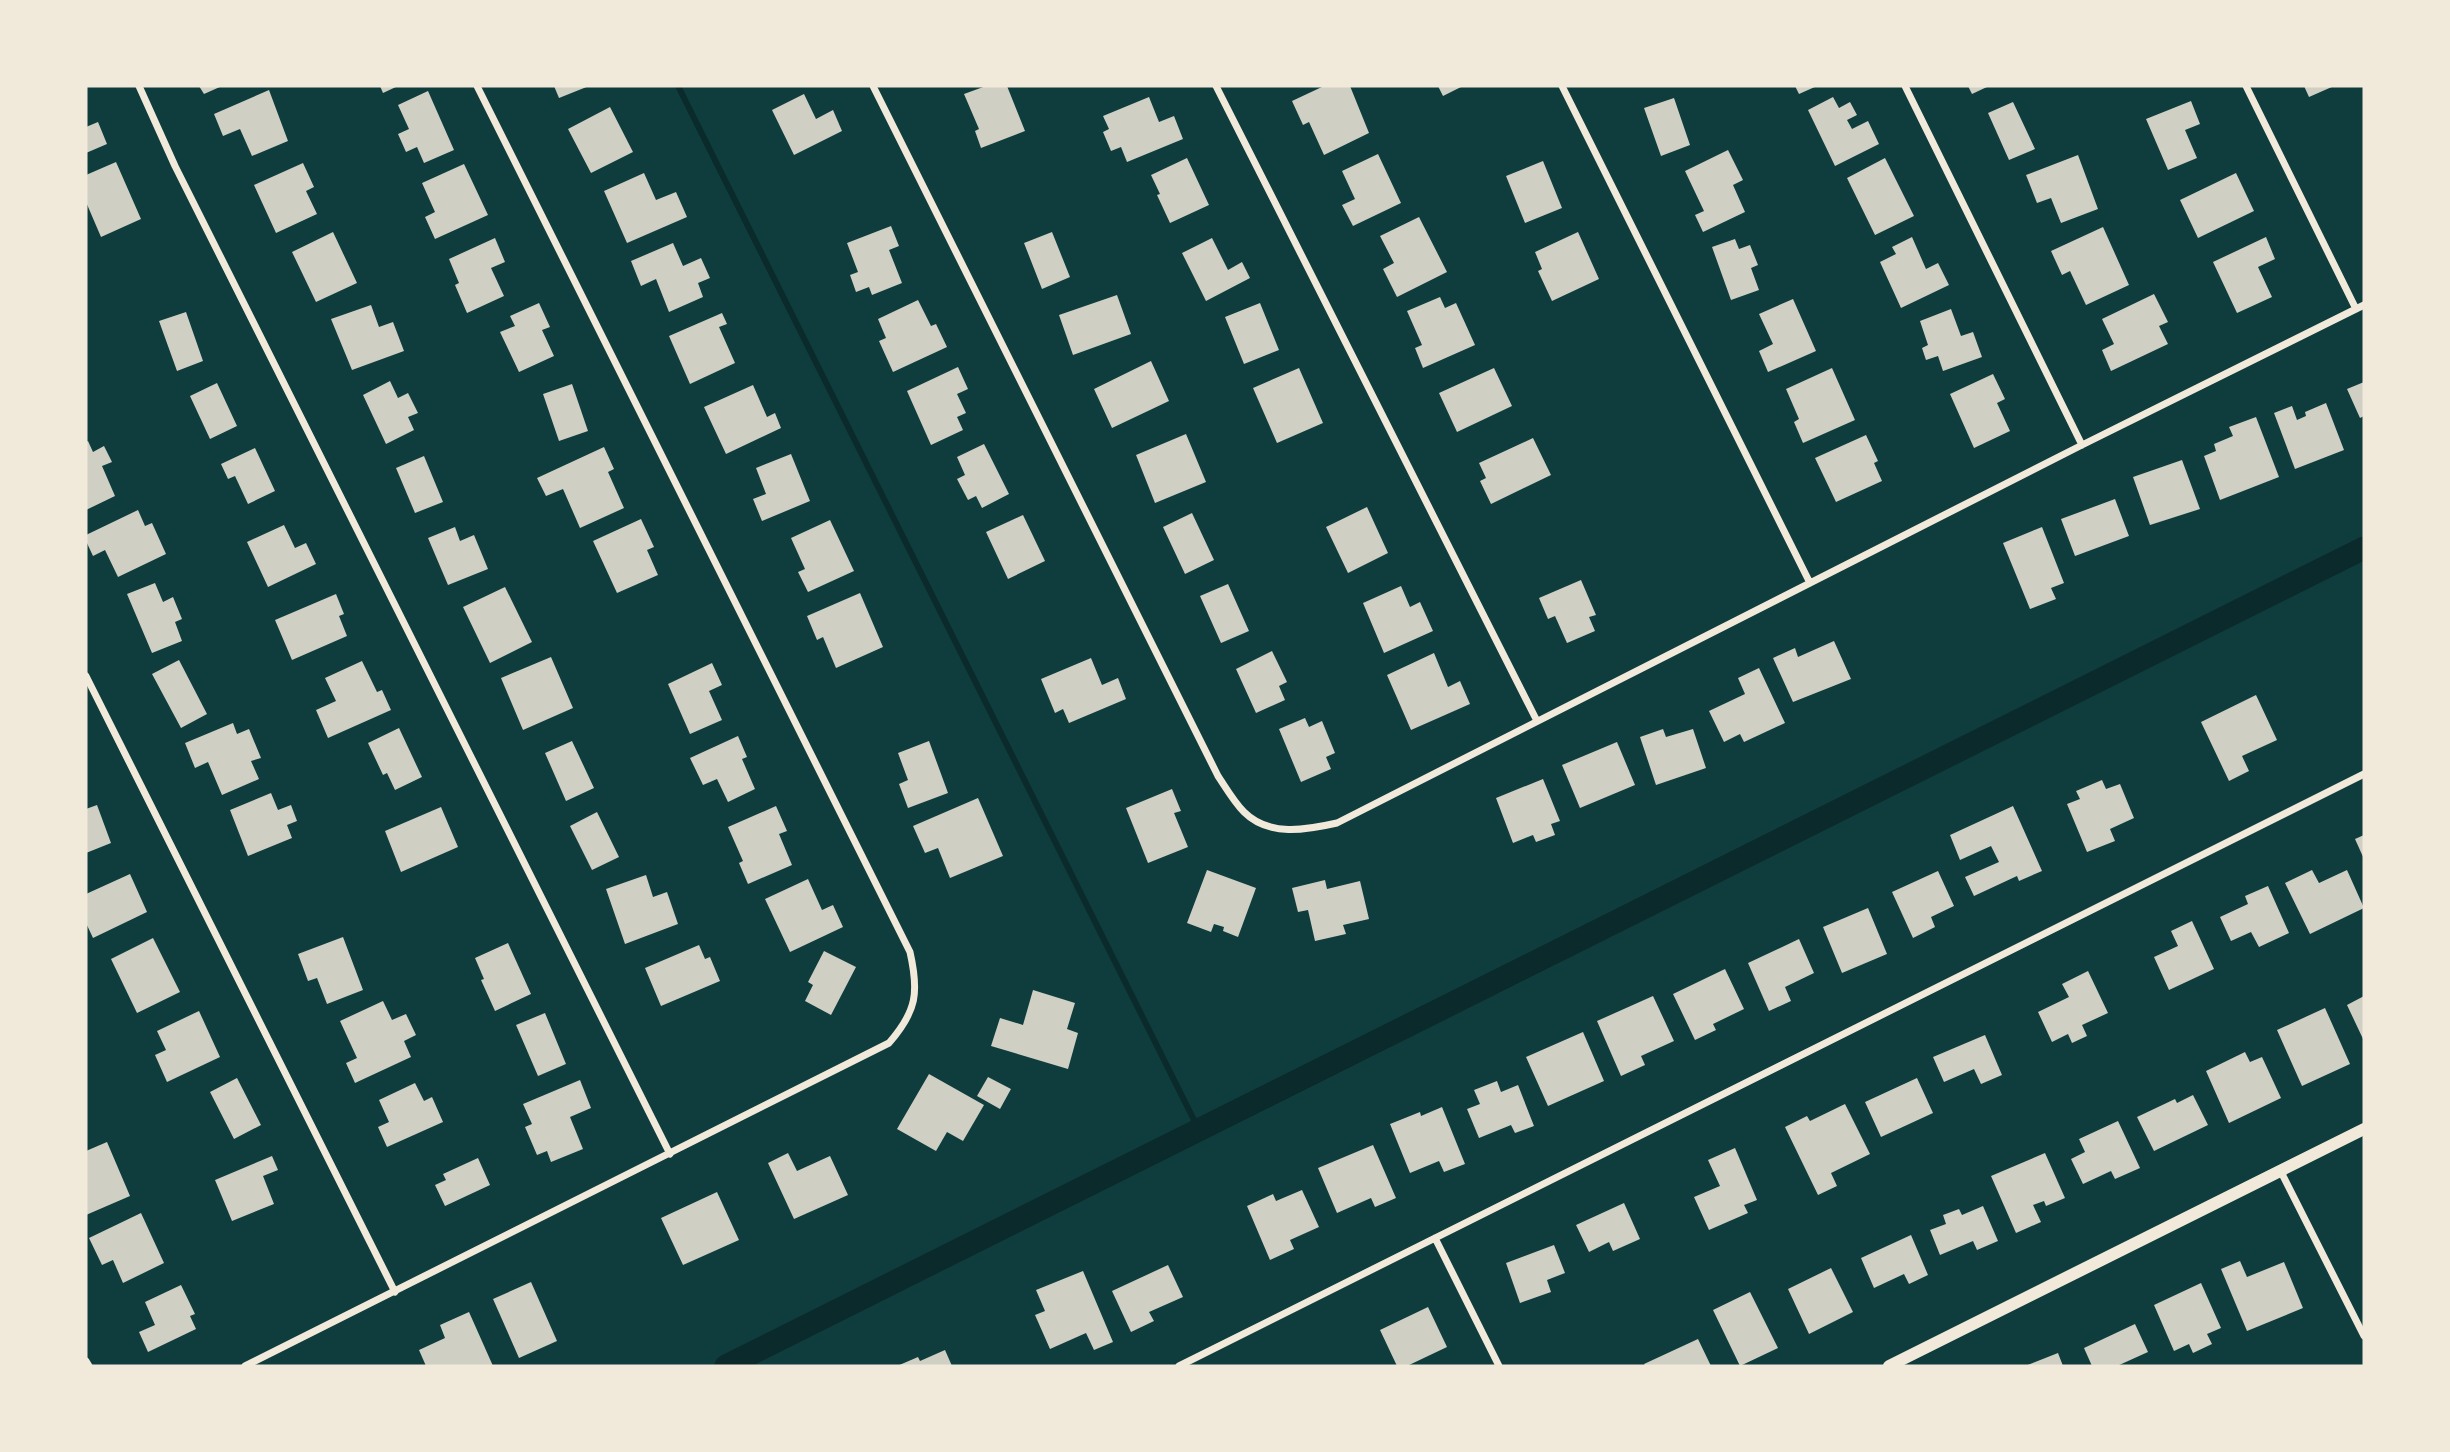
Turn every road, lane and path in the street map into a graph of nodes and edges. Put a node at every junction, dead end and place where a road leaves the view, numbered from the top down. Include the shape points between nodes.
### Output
1 (139, 86) edge
2 (477, 86) edge
3 (873, 86) edge
4 (1216, 86) edge
5 (1562, 86) edge
6 (1905, 86) edge
7 (2246, 86) edge
8 (2360, 307) edge
9 (2082, 445) junction
10 (1810, 583) junction
11 (86, 676) edge
12 (1536, 721) junction
13 (2364, 774) edge
14 (2364, 1129) edge
15 (670, 1154) junction
16 (2280, 1170) junction
17 (1435, 1238) junction
18 (395, 1292) junction
19 (2364, 1336) edge
20 (86, 1361) edge
21 (89, 1366) edge
22 (245, 1366) edge
23 (1180, 1366) edge
24 (1499, 1366) edge
25 (1889, 1366) edge

1 - 15 street via 174,166
2 - 15 street via 910,951 916,979 914,1005 889,1043
3 - 12 street via 1218,776 1245,813 1270,828 1305,831 1337,823
4 - 12 street
5 - 10 street
6 - 9 street
7 - 8 street
8 - 9 street
9 - 10 street
10 - 12 street
11 - 18 street
13 - 17 street
14 - 16 street
15 - 18 street
16 - 19 street
16 - 25 street
17 - 23 street
17 - 24 street
18 - 22 street
20 - 21 street

